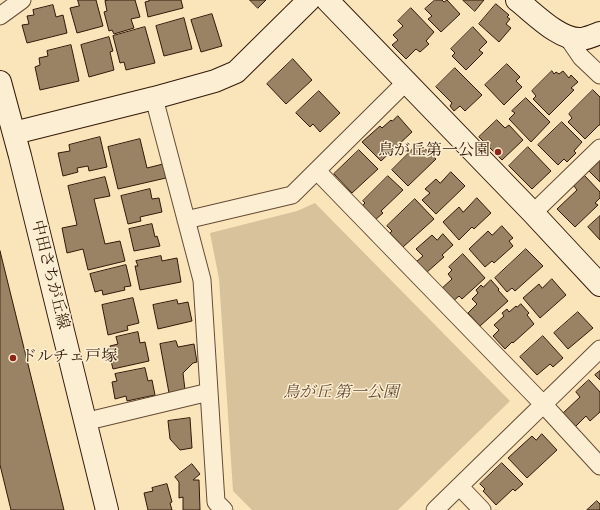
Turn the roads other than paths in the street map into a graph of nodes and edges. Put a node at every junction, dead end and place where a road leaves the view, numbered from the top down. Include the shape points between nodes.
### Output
1 (22, 0) edge
2 (309, 0) edge
3 (327, 0) edge
4 (517, 0) edge
5 (0, 16) edge
6 (600, 33) edge
7 (568, 38) junction
8 (600, 75) edge
9 (0, 82) edge
10 (406, 82) junction
11 (154, 98) junction
12 (14, 133) junction
13 (600, 148) edge
14 (316, 171) junction
15 (533, 213) junction
16 (186, 220) junction
17 (600, 285) edge
18 (600, 349) edge
19 (209, 392) junction
20 (544, 406) junction
21 (84, 422) junction
22 (600, 466) edge
23 (460, 487) junction
24 (107, 510) edge
25 (224, 510) edge
26 (435, 510) edge
27 (482, 510) edge

1 - 5 street
2 - 11 street via 236,72 215,81
3 - 10 street
4 - 7 street
6 - 7 street via 583,39
7 - 8 street via 581,57
9 - 12 street, 中田さちが丘線
10 - 14 street
10 - 15 street
11 - 12 street
11 - 16 street
12 - 21 street, 中田さちが丘線
13 - 15 street
14 - 16 street via 292,195
14 - 20 street
15 - 17 street
16 - 19 street via 202,280
18 - 20 street
19 - 21 street
19 - 25 street via 216,502
20 - 22 street
20 - 23 street
21 - 24 street, 中田さちが丘線
23 - 26 street
23 - 27 street

